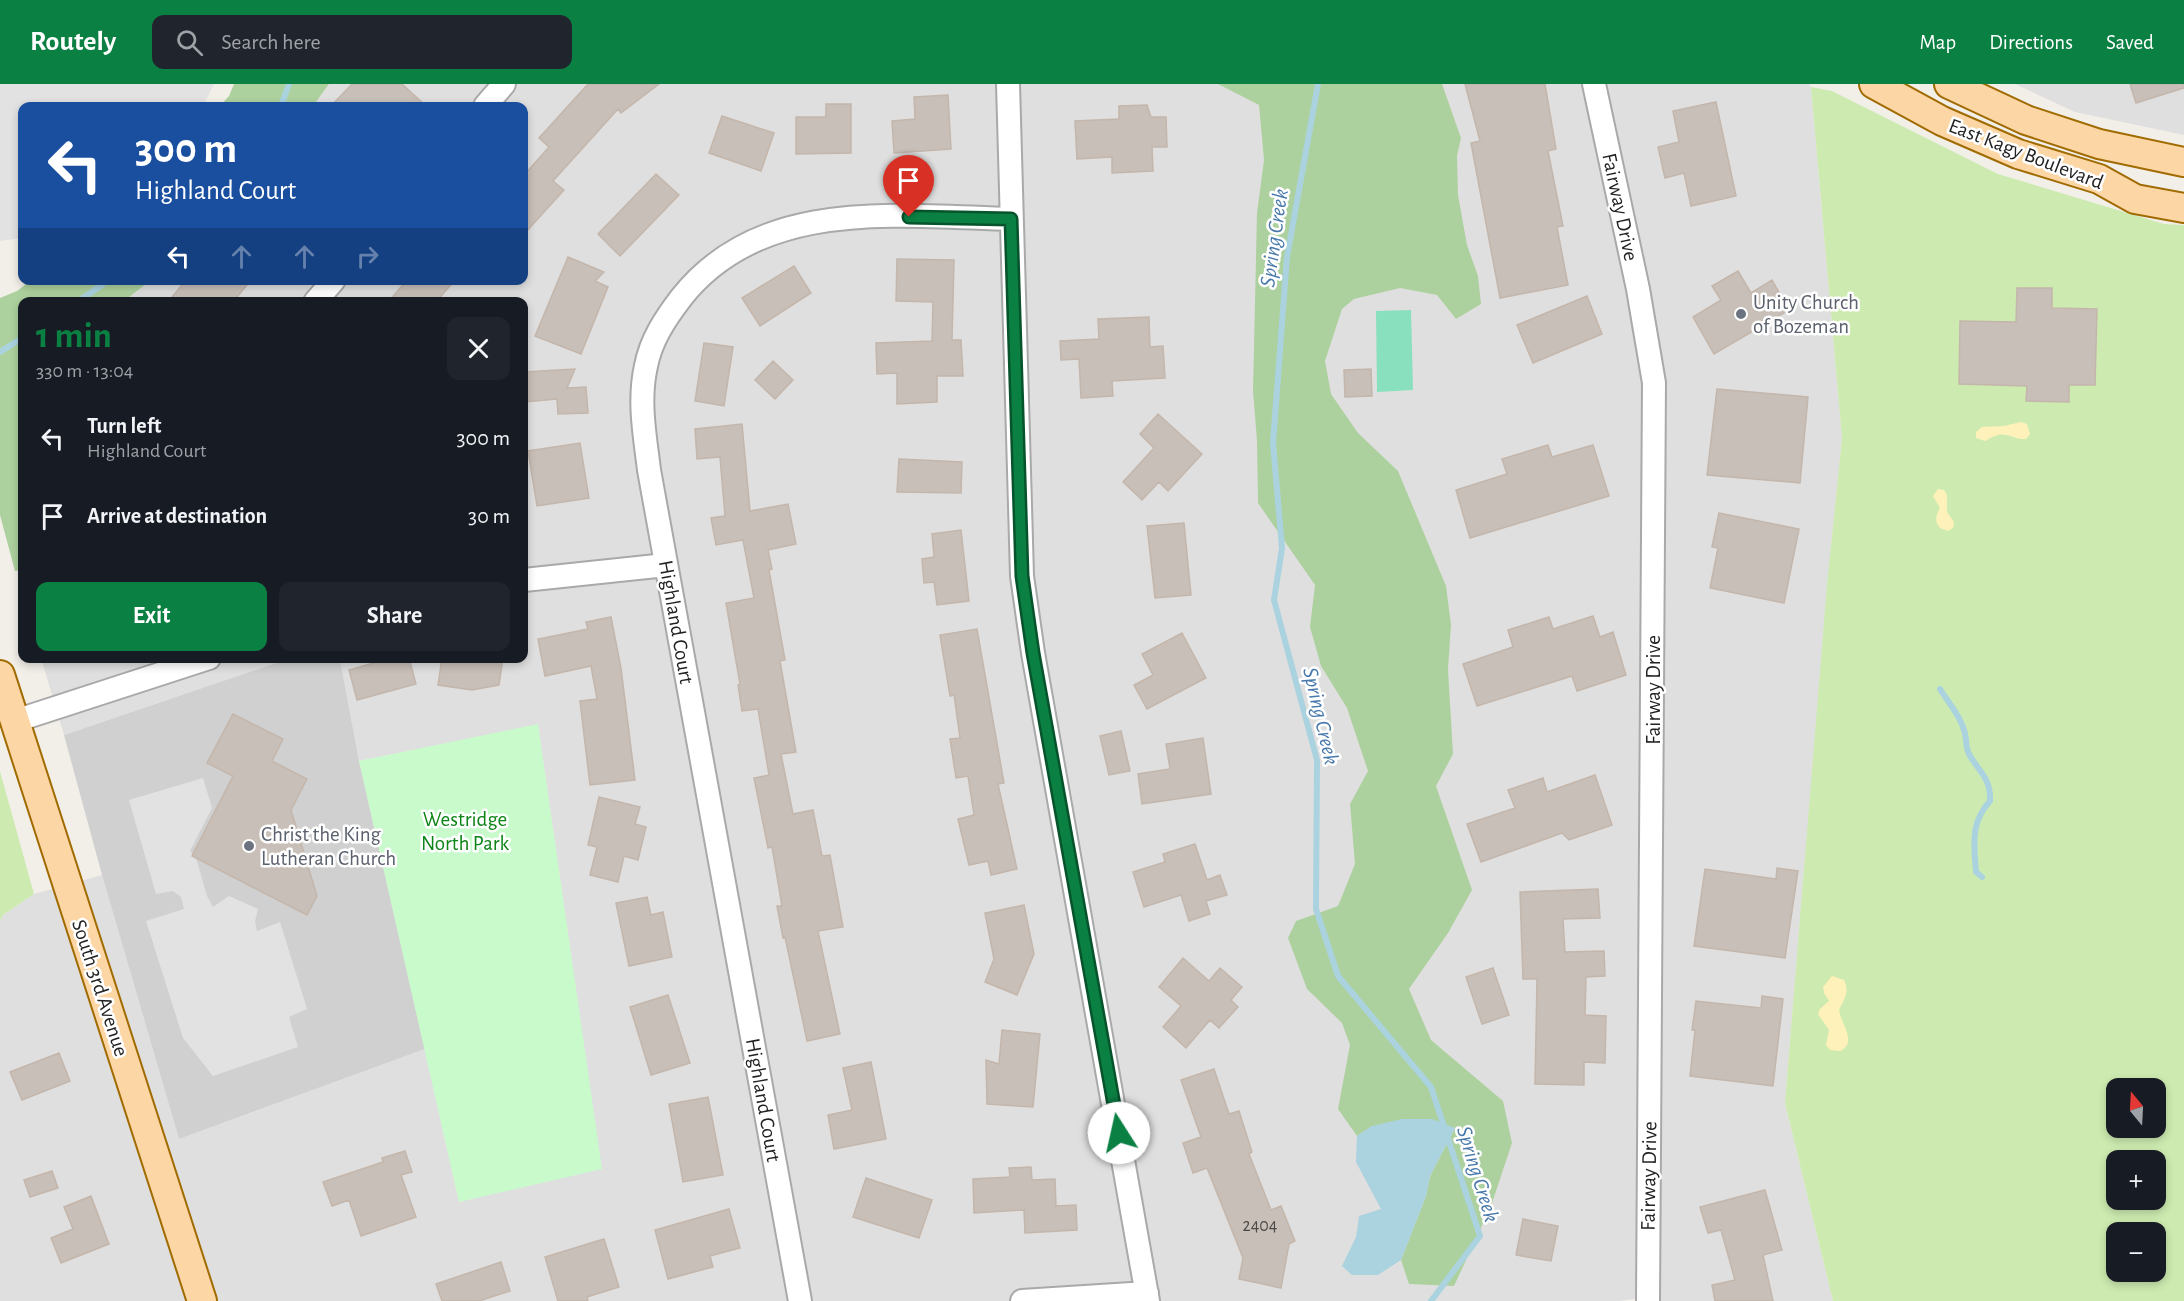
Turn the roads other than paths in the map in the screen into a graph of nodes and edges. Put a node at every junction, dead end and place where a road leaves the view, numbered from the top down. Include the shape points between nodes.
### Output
1 (504, 84) edge
2 (1008, 84) edge
3 (1594, 84) edge
4 (1874, 84) edge
5 (1949, 84) edge
6 (488, 102) edge
7 (2184, 162) edge
8 (2184, 207) edge
9 (1011, 219) junction
10 (330, 285) edge
11 (319, 297) edge
12 (666, 565) junction
13 (528, 580) edge
14 (188, 663) edge
15 (0, 675) edge
16 (15, 722) junction
17 (1148, 1297) edge
18 (202, 1301) edge
19 (800, 1301) edge
20 (1022, 1301) edge
21 (1648, 1301) edge

1 - 6 street
2 - 9 street
3 - 21 street, Fairway Drive via 1654,383
4 - 8 main road, East Kagy Boulevard via 1942,122 2018,154 2099,179 2135,200
5 - 7 main road, East Kagy Boulevard via 2026,120 2099,144
9 - 12 street, Highland Court via 888,216 807,223 748,242 701,276 672,309 656,336 643,387 649,470
9 - 17 street via 1022,576
10 - 11 street
12 - 13 street
12 - 19 street, Highland Court
14 - 16 street
15 - 16 main road, South 3rd Avenue
16 - 18 main road, South 3rd Avenue
17 - 20 street

